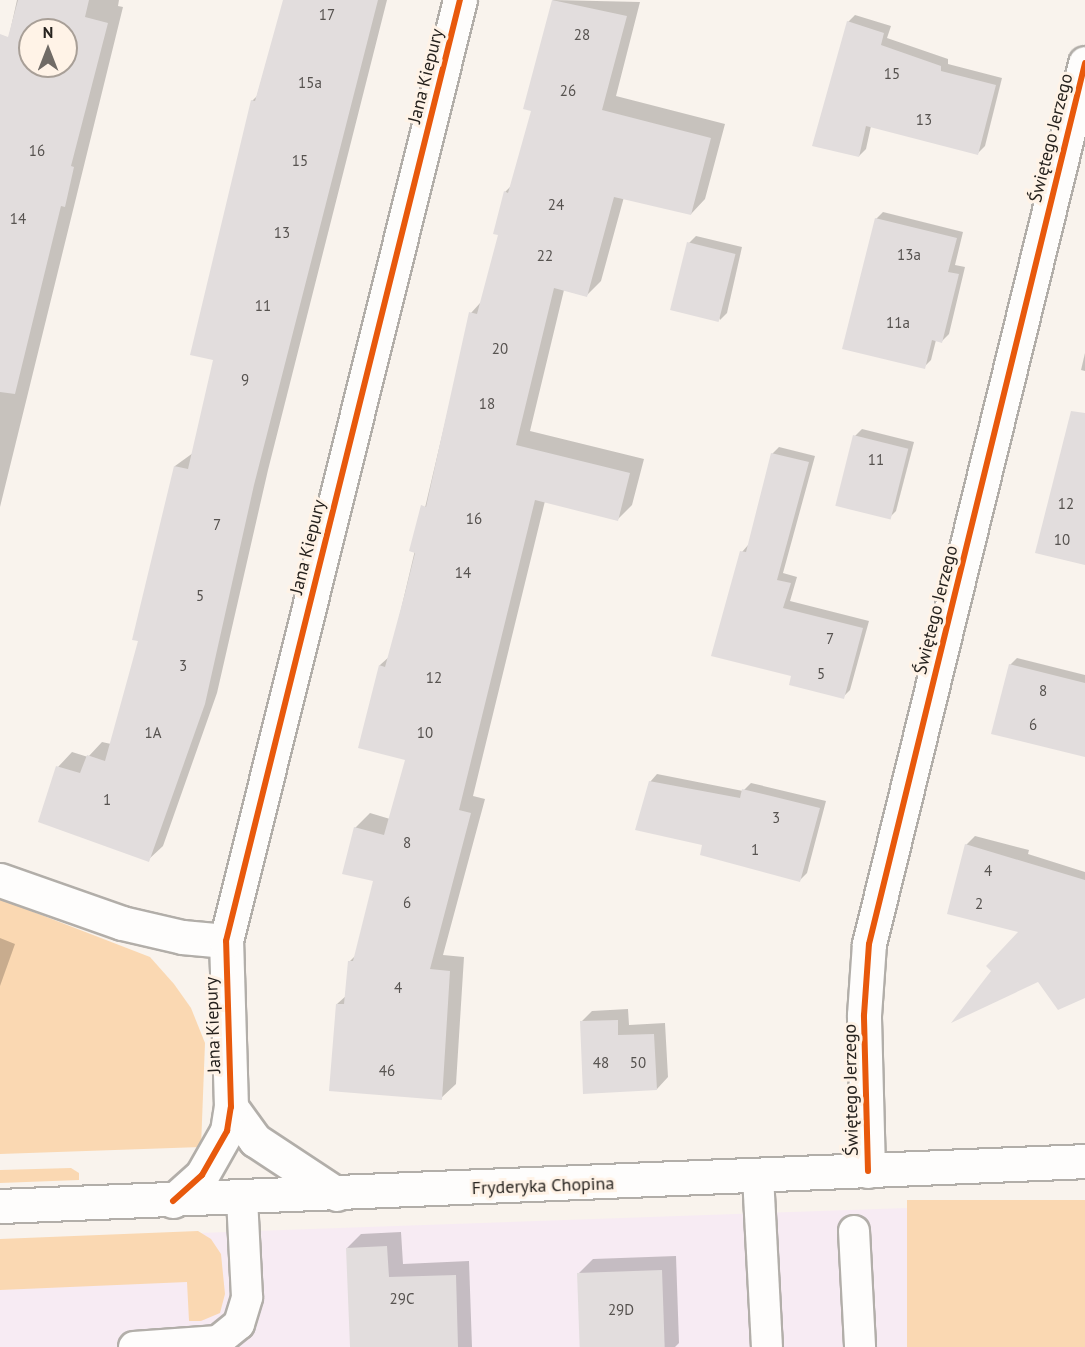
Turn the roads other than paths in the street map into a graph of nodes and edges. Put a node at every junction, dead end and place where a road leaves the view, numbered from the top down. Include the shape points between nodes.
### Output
1 (460, 0) edge
2 (1085, 63) edge
3 (0, 880) edge
4 (226, 941) junction
5 (231, 1107) junction
6 (1085, 1161) edge
7 (868, 1171) junction
8 (759, 1176) junction
9 (336, 1194) junction
10 (242, 1199) junction
11 (173, 1201) junction
12 (0, 1206) edge
13 (854, 1231) dead end
14 (247, 1297) junction
15 (134, 1347) edge
16 (250, 1347) edge
17 (767, 1347) edge
18 (860, 1347) edge

1 - 4 street, Jana Kiepury
2 - 7 street, Świętego Jerzego via 869,944 864,1015
3 - 4 street via 122,922 182,938
4 - 5 street, Jana Kiepury
5 - 9 street via 255,1140
5 - 11 street, Jana Kiepury via 227,1131 213,1159
6 - 7 street, Fryderyka Chopina
7 - 8 street, Fryderyka Chopina
8 - 9 street, Fryderyka Chopina
8 - 17 lane
9 - 10 street, Fryderyka Chopina
10 - 11 street, Fryderyka Chopina
10 - 14 lane
11 - 12 street, Fryderyka Chopina
13 - 18 lane
14 - 15 lane via 239,1324 218,1341
14 - 16 lane

